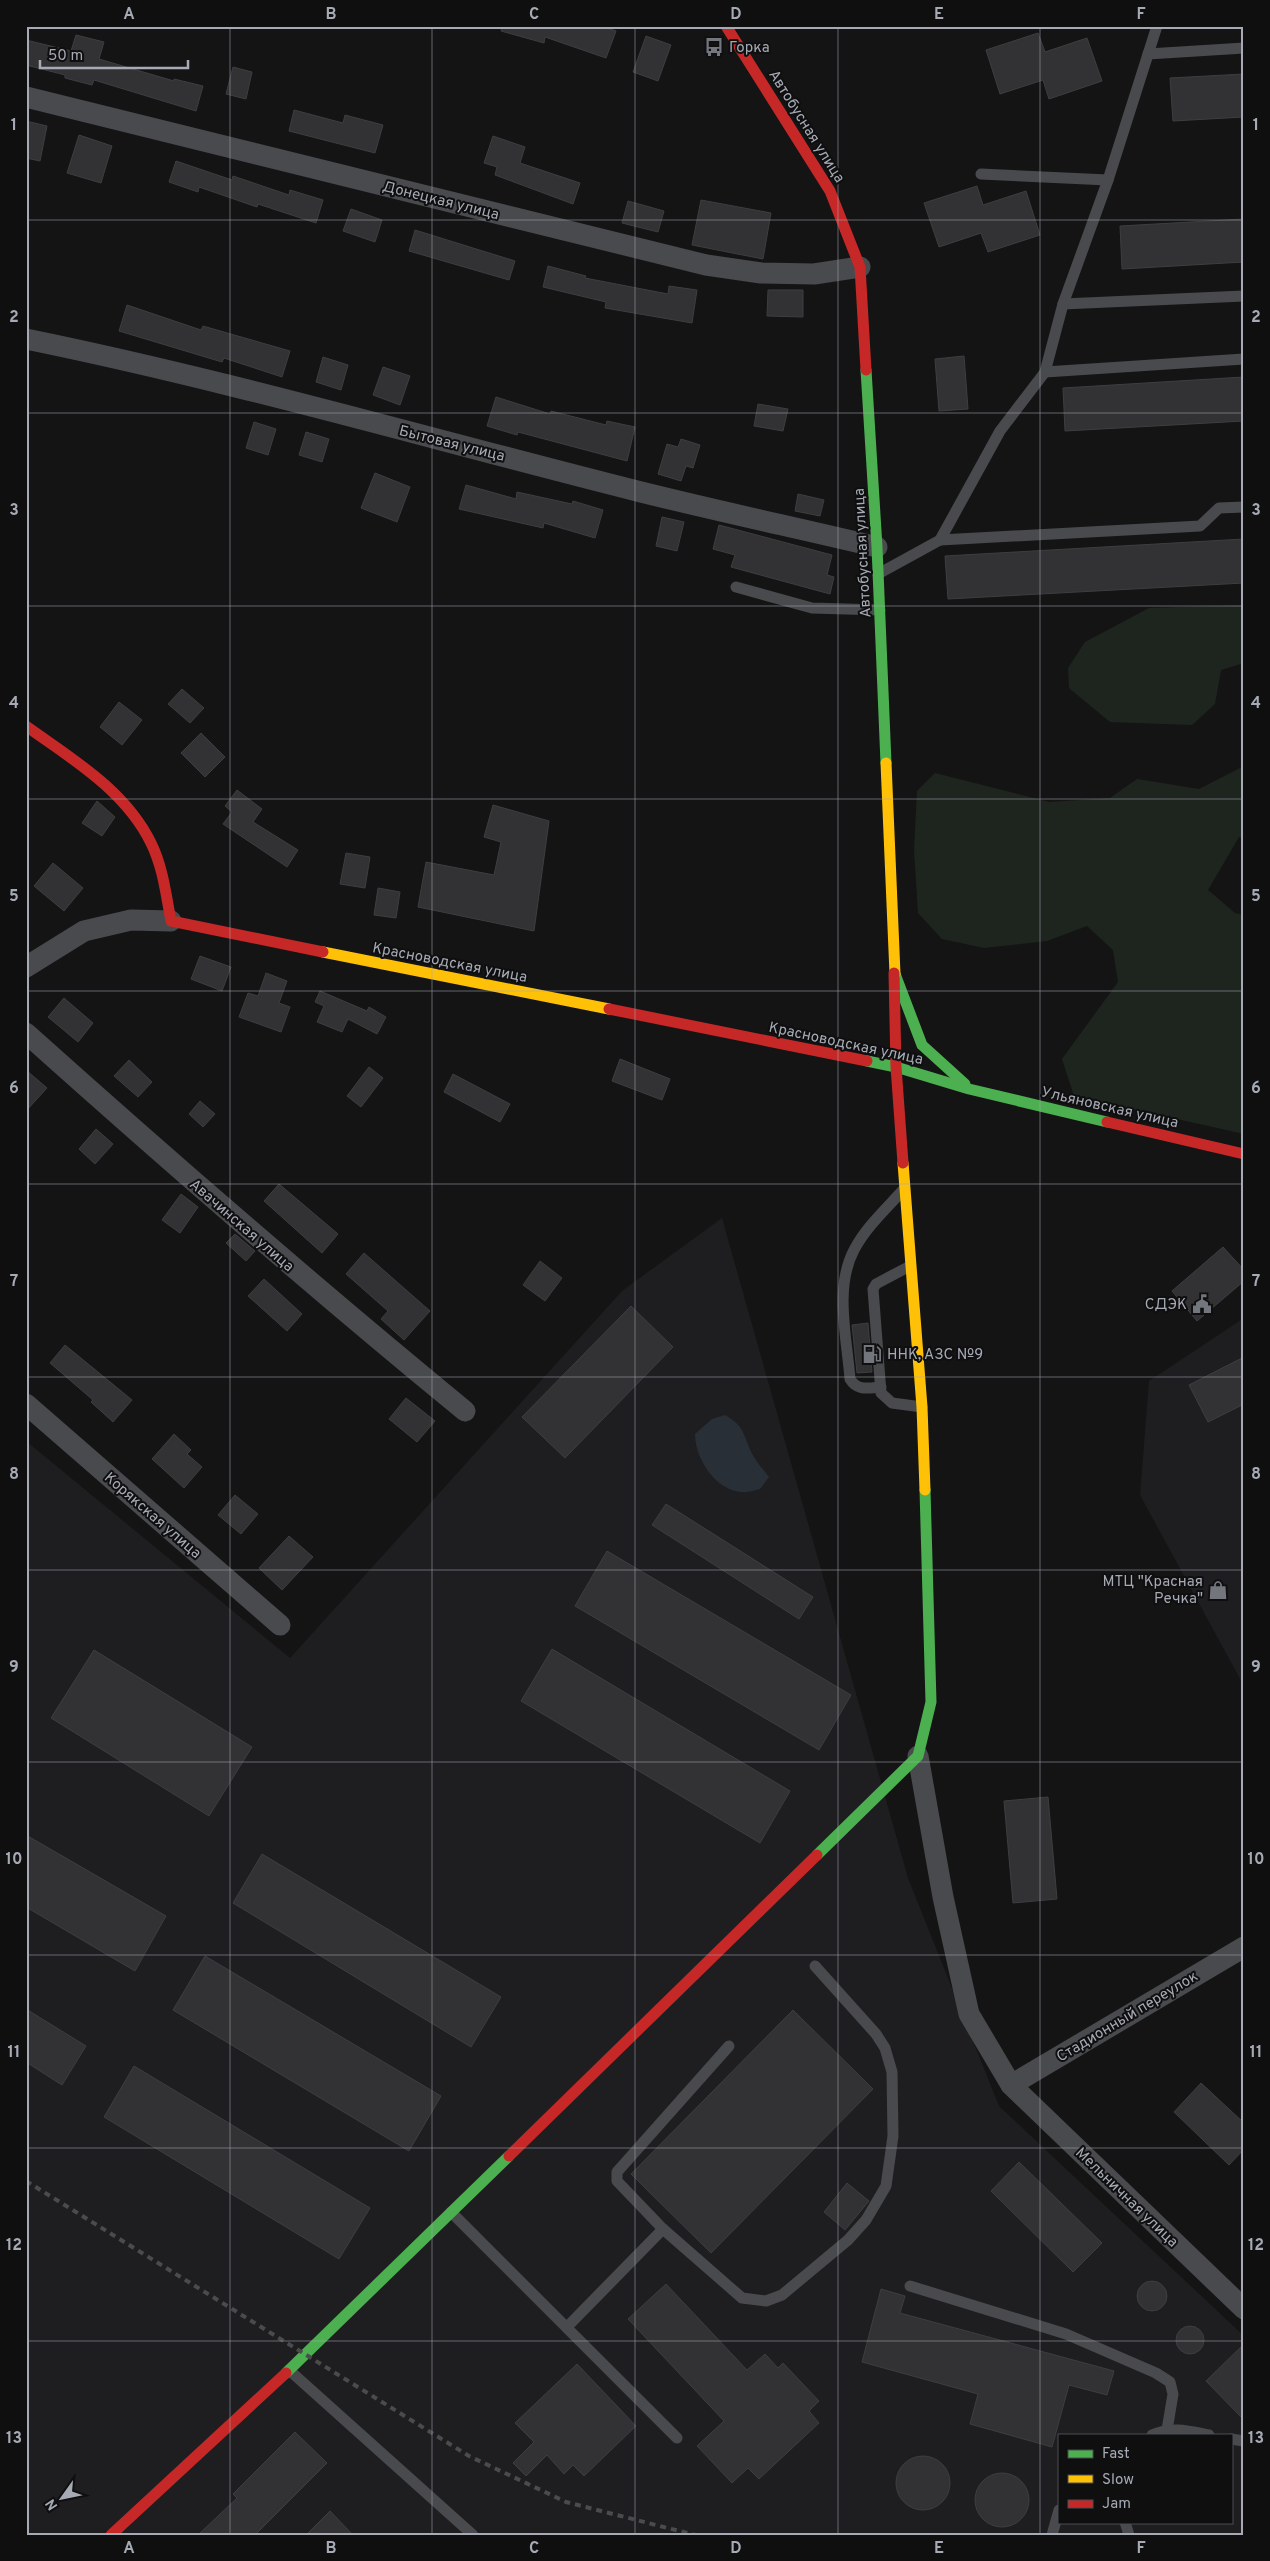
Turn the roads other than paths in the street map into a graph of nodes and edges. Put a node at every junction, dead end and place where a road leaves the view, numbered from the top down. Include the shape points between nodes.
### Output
1 (726, 26) edge
2 (1157, 26) edge
3 (1244, 48) edge
4 (1148, 54) junction
5 (26, 97) edge
6 (981, 174) dead end
7 (1108, 180) junction
8 (860, 267) junction
9 (1244, 296) edge
10 (1063, 304) junction
11 (26, 339) edge
12 (1244, 359) edge
13 (1045, 372) junction
14 (1244, 507) edge
15 (940, 540) junction
16 (877, 546) junction
17 (878, 574) junction
18 (736, 587) dead end
19 (880, 610) junction
20 (26, 726) edge
21 (171, 920) junction
22 (26, 966) edge
23 (894, 973) junction
24 (26, 1032) edge
25 (896, 1067) junction
26 (970, 1089) junction
27 (1244, 1154) edge
28 (906, 1187) junction
29 (912, 1265) junction
30 (881, 1387) junction
31 (26, 1404) edge
32 (922, 1407) junction
33 (464, 1410) dead end
34 (280, 1625) dead end
35 (918, 1756) junction
36 (1244, 1947) edge
37 (815, 1966) dead end
38 (729, 2046) dead end
39 (1011, 2085) junction
40 (451, 2212) junction
41 (662, 2229) junction
42 (910, 2286) dead end
43 (1244, 2308) edge
44 (566, 2328) junction
45 (289, 2370) junction
46 (1168, 2430) junction
47 (1155, 2434) edge
48 (1201, 2434) edge
49 (677, 2438) dead end
50 (1058, 2514) edge
51 (111, 2535) edge
52 (472, 2535) edge
53 (1052, 2535) edge

1 - 8 street, Автобусная улица via 830,191
2 - 4 lane
3 - 4 lane
4 - 7 lane
5 - 8 street, Донецкая улица via 706,265 761,273 814,274
6 - 7 lane
7 - 10 lane
8 - 16 street, Автобусная улица
9 - 10 lane
10 - 13 lane
11 - 16 street, Бытовая улица via 274,397 640,492
12 - 13 lane
13 - 15 lane via 1000,431
14 - 15 lane via 1219,508 1200,526
15 - 17 lane
16 - 17 street, Автобусная улица
17 - 19 street, Автобусная улица
18 - 19 lane via 812,608
19 - 23 street, Автобусная улица
20 - 21 street via 103,784 138,820 160,868
21 - 22 street via 131,920 84,931
21 - 25 street, Красноводская улица
23 - 25 street
23 - 26 street, Автобусная улица via 922,1045
24 - 33 street, Авачинская улица via 169,1162
25 - 26 street, Красноводская улица
25 - 28 street
26 - 27 street, Ульяновская улица
28 - 29 street
28 - 30 lane via 865,1233 851,1256 845,1279 850,1379 860,1388
29 - 30 lane via 873,1289
29 - 32 street
30 - 32 lane via 885,1399 892,1403
31 - 34 street, Корякская улица
32 - 35 street via 930,1702
35 - 39 street, Мельничная улица via 943,1897 969,2014
35 - 40 street
36 - 39 street, Стадионный переулок
37 - 41 lane via 876,2034 890,2061 893,2136 886,2186 877,2203 848,2240 782,2295 766,2301 742,2298
38 - 41 lane via 617,2172 618,2181
39 - 43 street, Мельничная улица
40 - 44 lane
40 - 45 street
41 - 44 lane
42 - 46 lane via 1066,2334 1156,2372 1170,2382 1173,2394
44 - 49 lane
45 - 51 street
45 - 52 lane
46 - 47 lane
46 - 48 lane
50 - 53 lane

